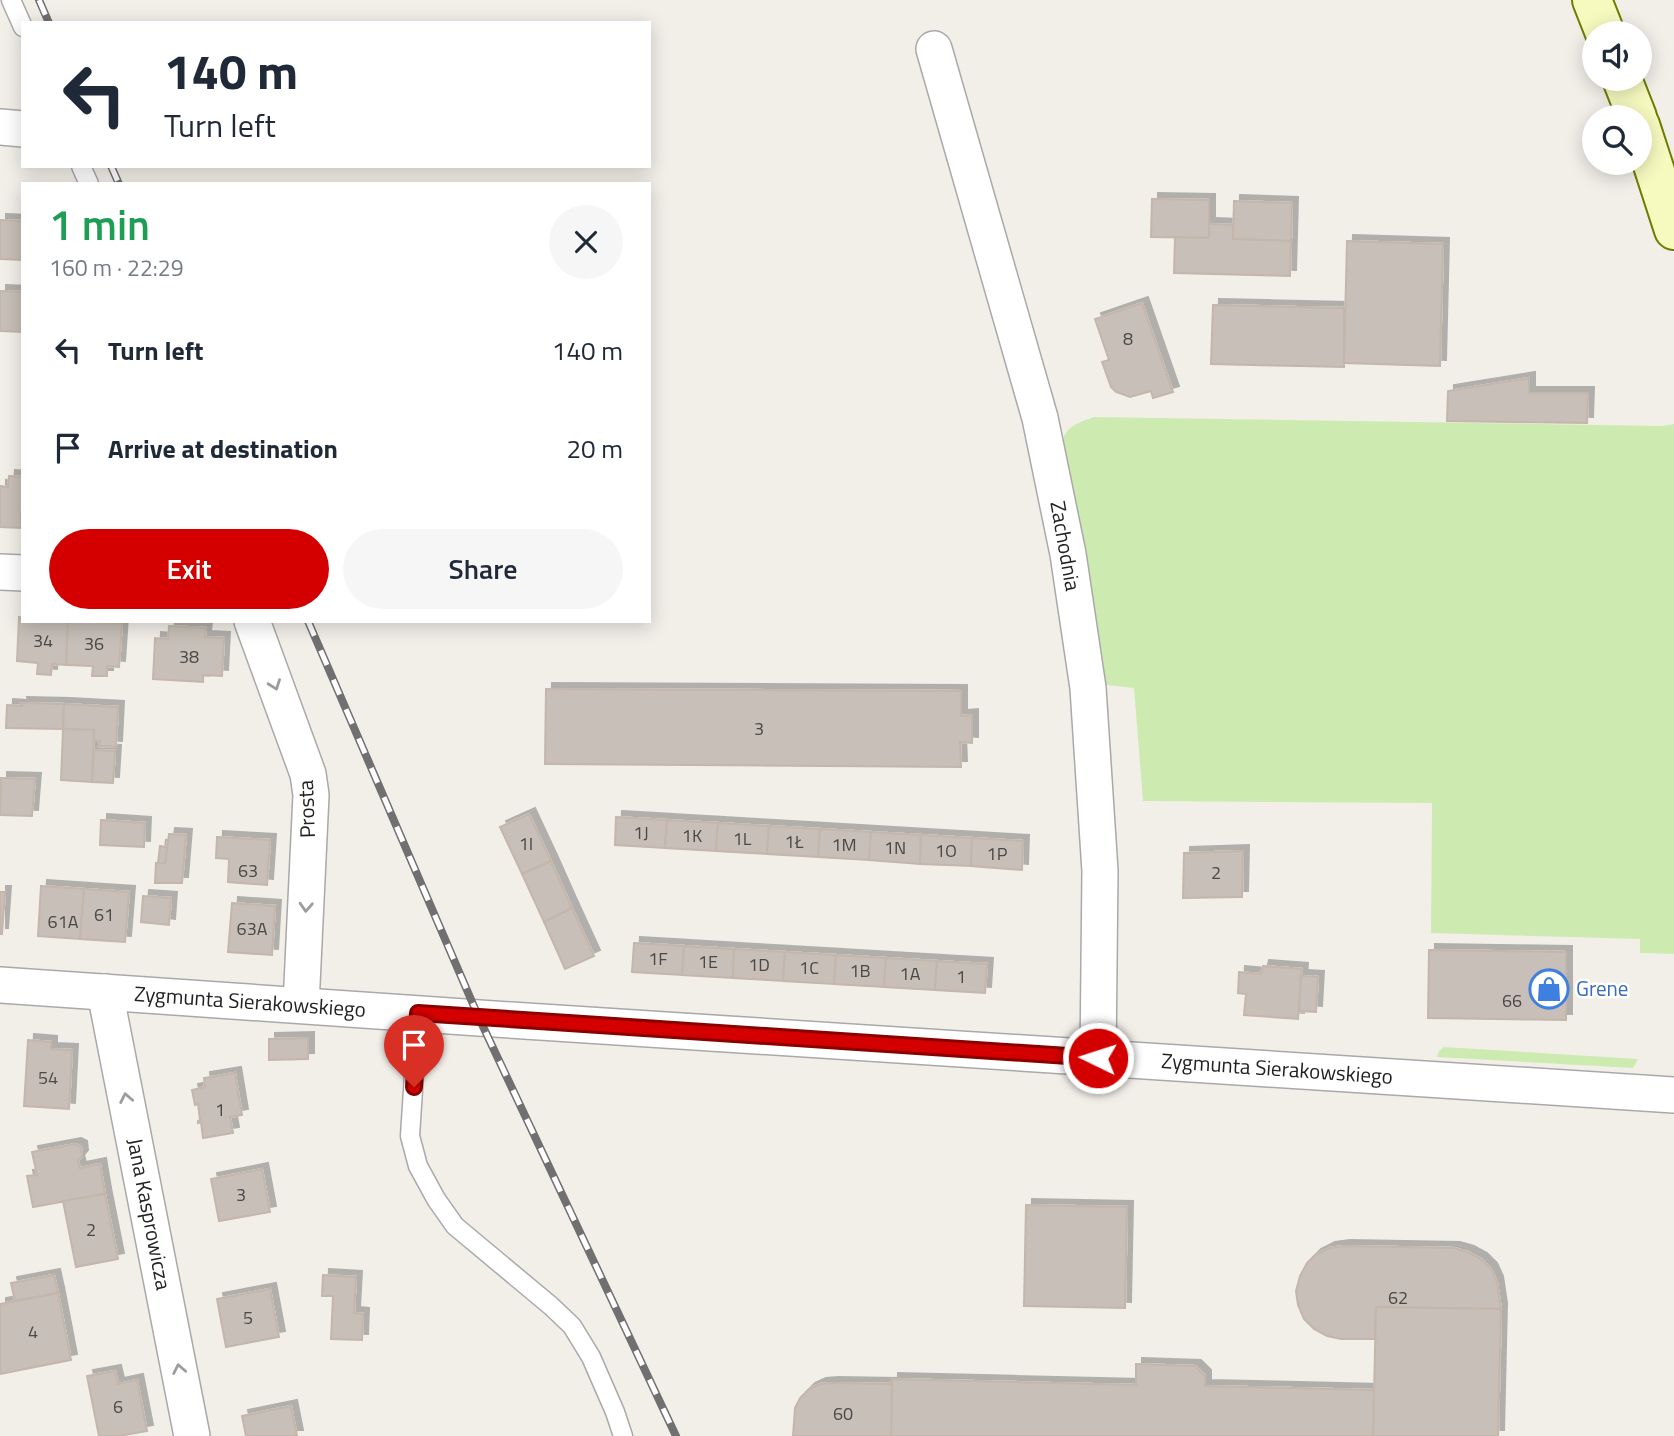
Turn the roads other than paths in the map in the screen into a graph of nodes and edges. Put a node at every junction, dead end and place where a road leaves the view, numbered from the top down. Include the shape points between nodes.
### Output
1 (11, 0) edge
2 (1592, 0) edge
3 (1600, 21) edge
4 (21, 22) edge
5 (934, 49) dead end
6 (0, 127) edge
7 (21, 129) edge
8 (1652, 162) edge
9 (1674, 230) edge
10 (0, 572) edge
11 (21, 573) edge
12 (252, 623) edge
13 (0, 985) edge
14 (105, 992) junction
15 (301, 1006) junction
16 (418, 1013) junction
17 (1098, 1058) junction
18 (1674, 1095) edge
19 (192, 1436) edge
20 (623, 1436) edge

1 - 4 lane
2 - 3 main road
5 - 17 street, Zachodnia via 1040,418 1068,554 1088,688 1100,871
6 - 7 street
8 - 9 main road
10 - 11 street
12 -> 15 street, Prosta via 308,774 311,795
13 - 14 street, Zygmunta Sierakowskiego
14 - 15 street, Zygmunta Sierakowskiego
19 -> 14 street, Jana Kasprowicza
15 - 16 street, Zygmunta Sierakowskiego
16 - 17 street, Zygmunta Sierakowskiego
16 - 20 lane via 410,1136 418,1166 455,1226 572,1326 591,1357
17 - 18 street, Zygmunta Sierakowskiego

